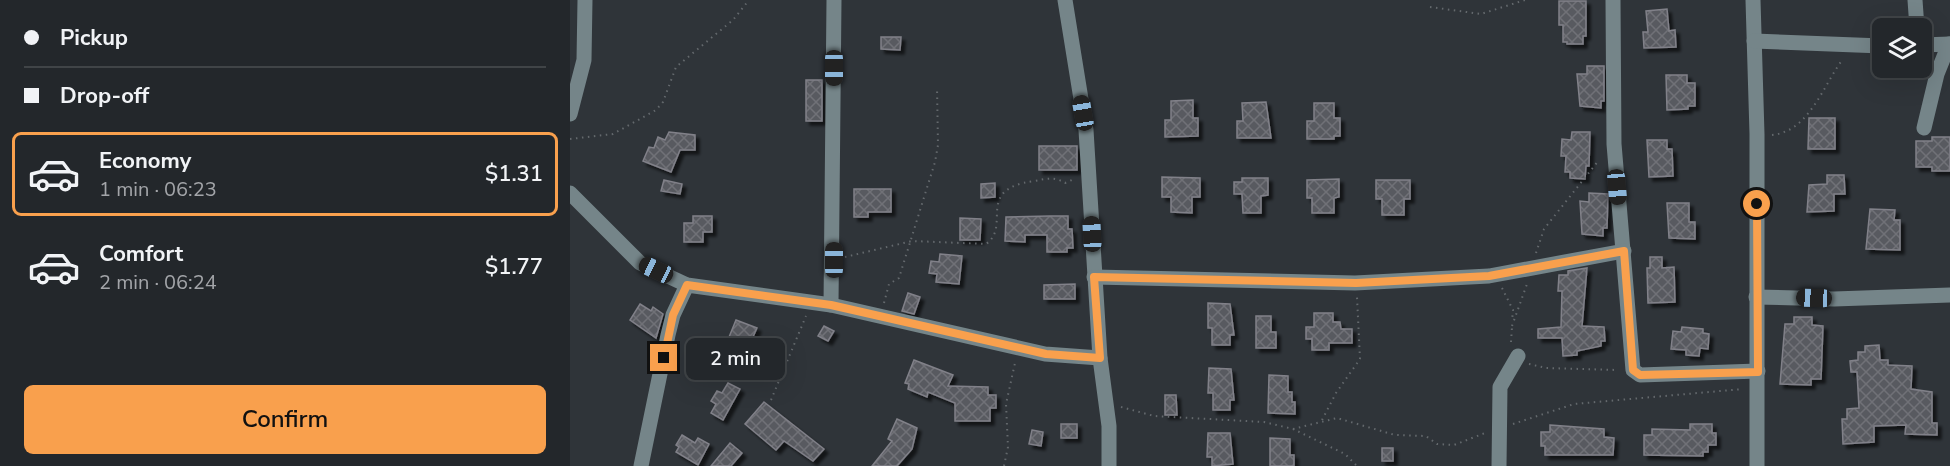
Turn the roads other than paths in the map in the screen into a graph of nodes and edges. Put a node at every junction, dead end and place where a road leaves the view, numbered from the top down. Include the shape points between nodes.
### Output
1 (585, 0) edge
2 (834, 0) edge
3 (1065, 0) edge
4 (1613, 0) edge
5 (1753, 0) edge
6 (1915, 0) edge
7 (1916, 18) edge
8 (1754, 41) junction
9 (1950, 44) edge
10 (1932, 45) edge
11 (1872, 46) edge
12 (570, 114) edge
13 (1924, 128) dead end
14 (570, 193) edge
15 (1624, 251) junction
16 (1094, 277) junction
17 (687, 285) junction
18 (1950, 295) edge
19 (1756, 297) junction
20 (831, 305) junction
21 (1518, 356) road end
22 (1100, 358) junction
23 (1758, 372) junction
24 (641, 466) edge
25 (1109, 466) edge
26 (1499, 466) edge
27 (1757, 466) edge

1 - 12 street via 584,60
2 - 20 street
3 - 16 street via 1086,130
4 - 15 street via 1614,144
5 - 8 street
6 - 7 street
8 - 11 street
8 - 19 street
9 - 10 street
9 - 13 street via 1937,74
14 - 17 street via 640,263
15 - 16 street via 1489,276 1356,283
15 - 23 street via 1633,370 1640,375
16 - 22 street
17 - 20 street
17 - 24 street via 673,315
18 - 19 street
19 - 23 street
20 - 22 street via 1046,354
21 - 26 street via 1500,387
22 - 25 street via 1109,426
23 - 27 street

